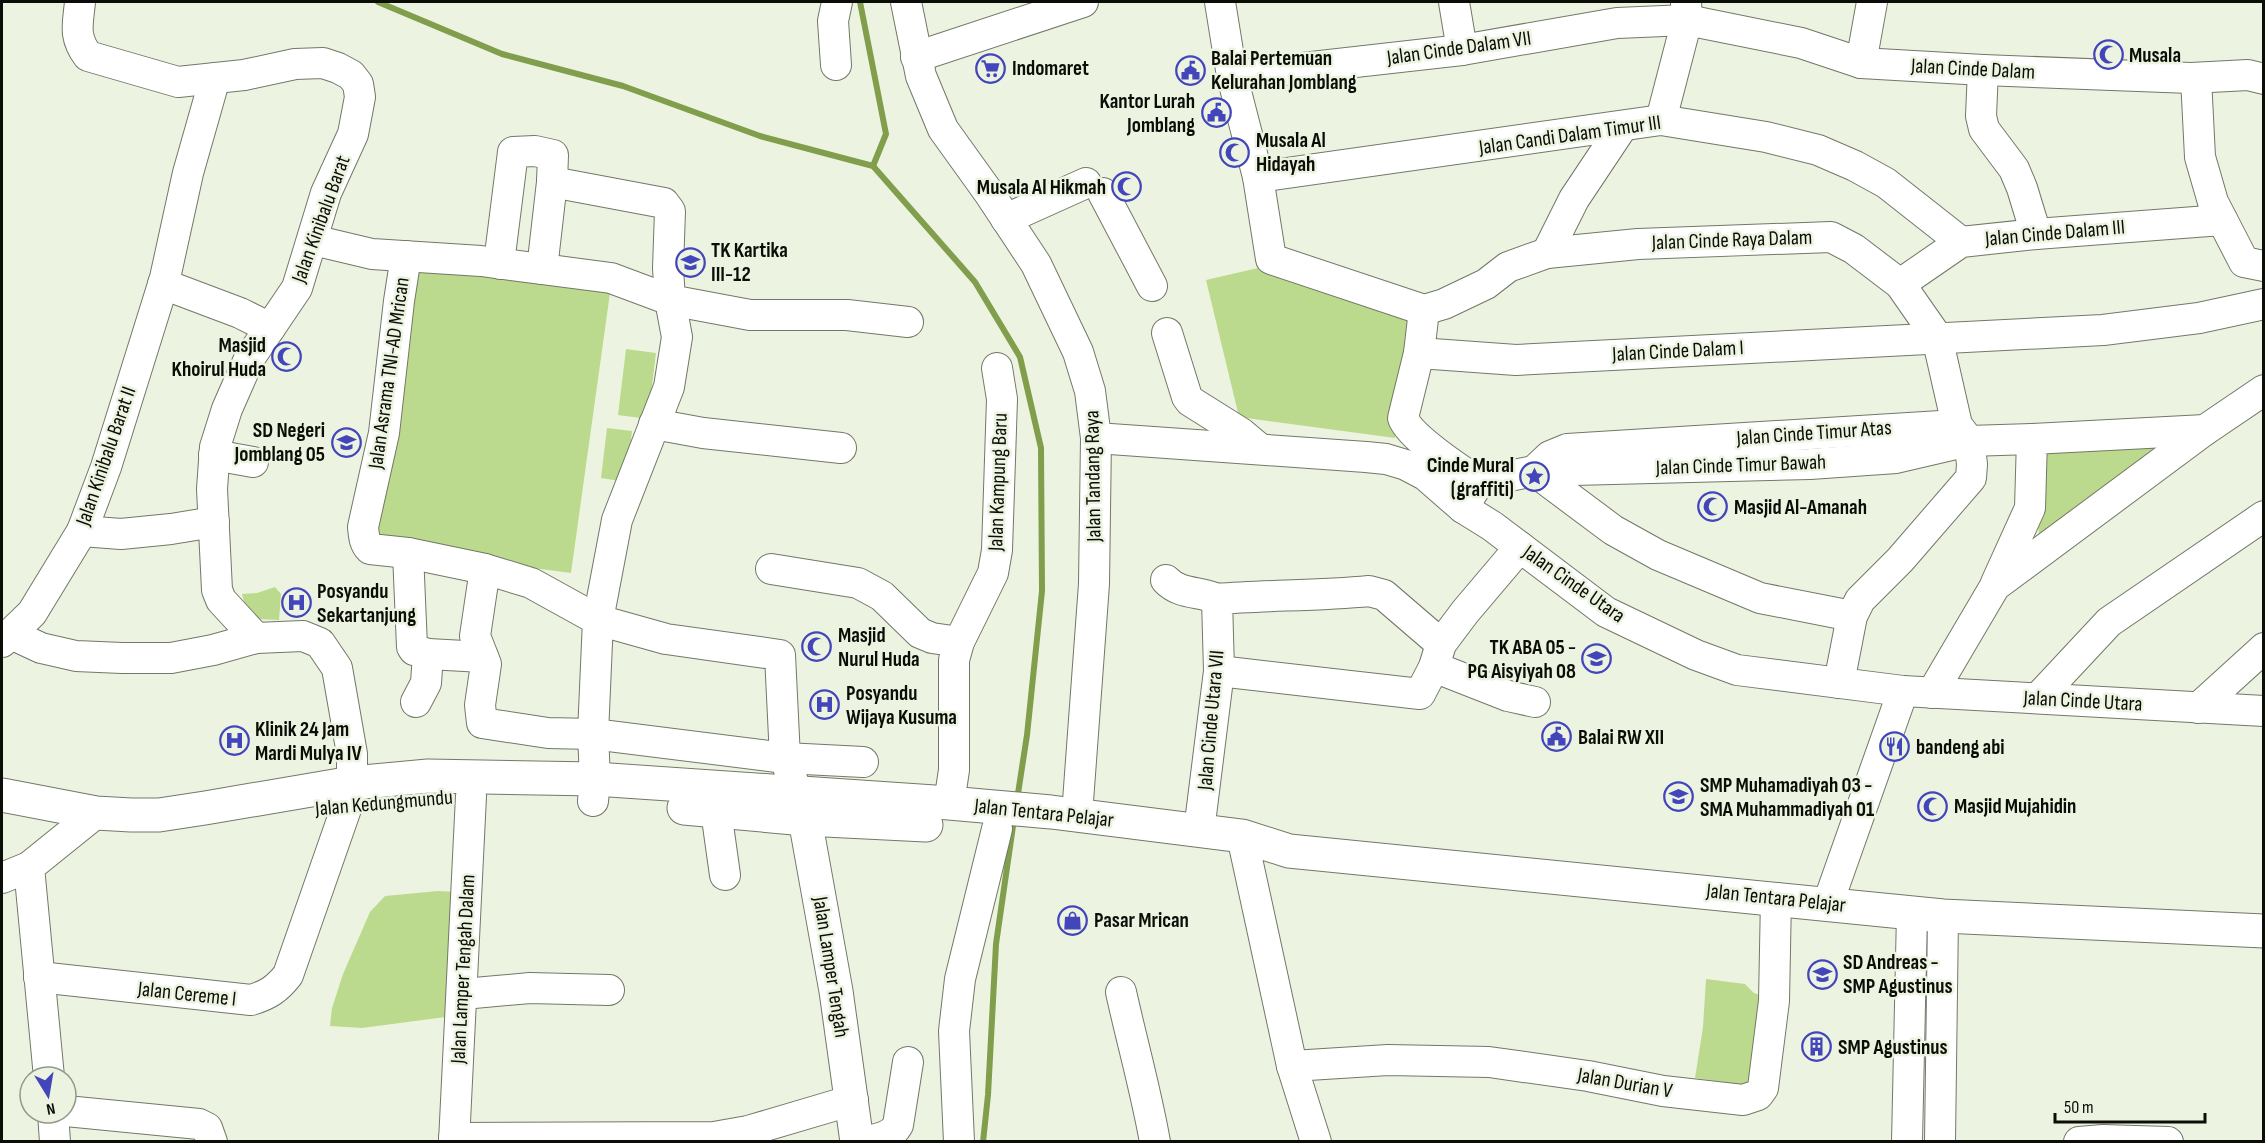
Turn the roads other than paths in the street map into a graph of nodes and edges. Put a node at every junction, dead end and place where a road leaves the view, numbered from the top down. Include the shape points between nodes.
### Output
1 (80, 2) edge
2 (837, 2) edge
3 (906, 2) edge
4 (1083, 2) edge
5 (1220, 2) edge
6 (1454, 2) edge
7 (1872, 2) edge
8 (1686, 11) edge
9 (1462, 50) junction
10 (916, 57) junction
11 (1861, 63) junction
12 (836, 65) dead end
13 (1983, 70) junction
14 (1232, 76) junction
15 (216, 78) junction
16 (2196, 78) junction
17 (2264, 79) edge
18 (1661, 120) junction
19 (1622, 127) junction
20 (1258, 177) junction
21 (552, 182) junction
22 (1006, 219) junction
23 (2222, 220) junction
24 (2036, 234) junction
25 (313, 240) junction
26 (1961, 242) junction
27 (1547, 252) junction
28 (406, 256) junction
29 (501, 264) junction
30 (2264, 266) edge
31 (542, 269) junction
32 (163, 284) junction
33 (1900, 284) junction
34 (1152, 286) dead end
35 (670, 300) junction
36 (2264, 304) edge
37 (1424, 309) junction
38 (908, 321) dead end
39 (270, 328) junction
40 (1167, 333) dead end
41 (1937, 337) junction
42 (1419, 353) junction
43 (997, 368) dead end
44 (2264, 390) edge
45 (654, 424) junction
46 (2205, 430) junction
47 (1963, 433) junction
48 (1096, 438) junction
49 (2032, 439) junction
50 (841, 448) dead end
51 (1260, 449) junction
52 (214, 455) junction
53 (253, 462) dead end
54 (1534, 471) junction
55 (1479, 482) junction
56 (1463, 508) junction
57 (2264, 516) edge
58 (214, 522) junction
59 (82, 531) junction
60 (1521, 547) junction
61 (408, 553) junction
62 (771, 568) dead end
63 (485, 569) junction
64 (1166, 580) dead end
65 (1995, 586) junction
66 (1217, 599) junction
67 (1852, 616) junction
68 (598, 620) junction
69 (6, 638) edge
70 (256, 638) junction
71 (959, 642) junction
72 (2264, 648) edge
73 (428, 654) junction
74 (1437, 656) junction
75 (483, 657) junction
76 (1219, 671) junction
77 (1839, 683) junction
78 (1918, 692) junction
79 (2038, 699) junction
80 (416, 702) dead end
81 (1535, 702) dead end
82 (2198, 708) junction
83 (2264, 711) edge
84 (593, 734) junction
85 (785, 758) junction
86 (863, 762) dead end
87 (594, 790) junction
88 (350, 793) junction
89 (2, 795) edge
90 (471, 796) junction
91 (949, 803) junction
92 (801, 806) junction
93 (716, 811) junction
94 (2, 812) edge
95 (86, 820) junction
96 (1061, 820) junction
97 (1002, 823) junction
98 (1199, 831) junction
99 (1244, 847) junction
100 (29, 867) junction
101 (725, 875) dead end
102 (2, 878) edge
103 (1776, 898) junction
104 (1828, 903) junction
105 (1928, 914) junction
106 (2264, 931) edge
107 (39, 977) junction
108 (609, 990) dead end
109 (1121, 992) dead end
110 (463, 994) junction
111 (908, 1062) dead end
112 (48, 1065) edge
113 (1292, 1066) junction
114 (853, 1100) junction
115 (78, 1114) edge
116 (1927, 1118) edge
117 (54, 1125) edge
118 (164, 1131) edge
119 (454, 1140) edge
120 (2115, 1141) edge
121 (55, 1142) edge
122 (212, 1142) edge
123 (857, 1142) edge
124 (862, 1142) edge
125 (959, 1142) edge
126 (1155, 1142) edge
127 (1316, 1142) edge
128 (1907, 1142) edge
129 (2079, 1142) edge
130 (2168, 1142) edge

1 - 15 street, Jalan Kinibalu Barat via 77,34 88,56 178,82
2 - 12 street via 832,21
3 - 10 street, Jalan Tandang Raya
4 - 10 street
5 - 14 street
6 - 9 street
7 - 11 street
8 - 9 street, Jalan Cinde Dalam VII
8 - 11 street, Jalan Cinde Dalam
8 - 18 street
9 - 14 street, Jalan Cinde Dalam VII
10 - 22 street, Jalan Tandang Raya via 943,129
11 - 13 street, Jalan Cinde Dalam
13 - 16 street, Jalan Cinde Dalam
13 - 24 street via 1984,129 2014,169
14 - 20 street
15 - 25 street, Jalan Kinibalu Barat via 323,63 351,75 358,84 360,97 353,134 326,193
15 - 32 street, Jalan Kinibalu Barat II
16 - 17 street, Jalan Cinde Dalam via 2248,75
16 - 23 street via 2200,157
18 - 19 street, Jalan Candi Dalam Timur III
18 - 26 street, Jalan Candi Dalam Timur III via 1766,136 1818,150 1886,183
19 - 20 street, Jalan Candi Dalam Timur III
19 - 27 street via 1574,199
20 - 37 street via 1272,260
21 - 29 street via 553,155 513,152
21 - 31 street
21 - 35 street via 668,206
22 - 34 street via 1094,188
22 - 48 street, Jalan Tandang Raya via 1036,264 1078,352 1090,391
23 - 24 street, Jalan Cinde Dalam III
23 - 30 street via 2244,262
24 - 26 street, Jalan Cinde Dalam III
25 - 28 street via 372,254
25 - 39 street, Jalan Kinibalu Barat via 297,288
26 - 33 street, Jalan Cinde Dalam III
27 - 33 street, Jalan Cinde Raya Dalam via 1638,244 1831,237 1854,249
27 - 37 street, Jalan Cinde Raya Dalam via 1509,267 1444,304
28 - 29 street, Jalan Asrama TNI-AD Mrican
28 - 61 street, Jalan Asrama TNI-AD Mrican via 384,434 363,527 370,549
29 - 31 street, Jalan Asrama TNI-AD Mrican
31 - 35 street, Jalan Asrama TNI-AD Mrican via 611,278
32 - 39 street
32 - 59 street, Jalan Kinibalu Barat II
33 - 41 street, Jalan Cinde Raya Dalam
35 - 38 street, Jalan Asrama TNI-AD Mrican via 750,315 846,315
35 - 45 street via 677,337 669,387
36 - 41 street, Jalan Cinde Dalam I via 2199,318 2103,330
37 - 42 street
39 - 52 street, Jalan Kinibalu Barat via 244,369
40 - 51 street via 1190,401
41 - 42 street, Jalan Cinde Dalam I via 1516,360
41 - 47 street, Jalan Cinde Raya Dalam
42 - 55 street via 1403,417 1405,423
43 - 71 street, Jalan Kampung Baru via 1002,399 997,550 993,573
44 - 46 street
45 - 50 street via 703,434
45 - 68 street via 617,520
46 - 49 street, Jalan Cinde Timur Bawah
46 - 65 street
47 - 49 street, Jalan Cinde Timur Bawah
47 - 54 street, Jalan Cinde Timur Bawah via 1896,458
47 - 67 street, Jalan Cinde Raya Dalam via 1972,464 1971,478 1860,600
48 - 51 street, Jalan Cinde Utara
48 - 96 street, Jalan Tandang Raya via 1095,584
49 - 65 street via 2030,508
51 - 56 street, Jalan Cinde Utara via 1386,459 1425,475
52 - 53 street
52 - 58 street, Jalan Kinibalu Barat
54 - 55 street, Jalan Cinde Timur Bawah
54 - 67 street via 1613,530 1658,555 1760,598
55 - 56 street
56 - 60 street, Jalan Cinde Utara
57 - 79 street via 2109,622
58 - 59 street via 120,534
58 - 70 street, Jalan Kinibalu Barat via 218,596
59 - 69 street, Jalan Kinibalu Barat II via 32,613
60 - 74 street
60 - 77 street, Jalan Cinde Utara via 1606,612 1696,656 1737,670
61 - 63 street, Jalan Asrama TNI-AD Mrican
61 - 73 street via 412,646
62 - 71 street via 871,589 920,633
63 - 68 street, Jalan Asrama TNI-AD Mrican via 531,583
63 - 75 street via 475,636
64 - 66 street via 1172,587
65 - 78 street
66 - 74 street via 1377,592 1384,595
66 - 76 street, Jalan Cinde Utara VII
67 - 77 street
68 - 84 street
68 - 85 street, Jalan Asrama TNI-AD Mrican via 666,639 780,655
69 - 70 street, Jalan Cereme I via 68,654 122,658 171,658
70 - 88 street, Jalan Cereme I via 303,636 320,643 329,654 337,668 352,754
71 - 91 street, Jalan Kampung Baru via 954,660 954,770
72 - 82 street
73 - 75 street
73 - 80 street via 426,682
74 - 76 street via 1420,694
74 - 81 street via 1508,696
75 - 84 street via 486,664 481,722 548,733
76 - 98 street, Jalan Cinde Utara VII
77 - 78 street, Jalan Cinde Utara
78 - 79 street, Jalan Cinde Utara
78 - 104 street
79 - 82 street, Jalan Cinde Utara
82 - 83 street, Jalan Cinde Utara
84 - 85 street
84 - 87 street
85 - 86 street
85 - 92 street
87 - 88 main road, Jalan Kedungmundu via 428,776
87 - 90 main road, Jalan Kedungmundu
87 - 92 main road, Jalan Kedungmundu
87 - 93 main road, Jalan Kedungmundu
88 - 90 main road, Jalan Kedungmundu
88 - 95 main road, Jalan Kedungmundu
88 - 107 street, Jalan Cereme I via 288,975 266,996 232,999
89 - 95 main road, Jalan Kedungmundu
90 - 110 street, Jalan Lamper Tengah Dalam
91 - 92 main road, Jalan Tentara Pelajar
91 - 97 main road, Jalan Tentara Pelajar
92 - 93 main road, Jalan Kedungmundu
92 - 97 main road, Jalan Tentara Pelajar
92 - 114 main road, Jalan Lamper Tengah
93 - 101 street
94 - 95 main road, Jalan Kedungmundu
95 - 100 street
96 - 97 main road, Jalan Tentara Pelajar
96 - 98 main road, Jalan Tentara Pelajar
96 - 99 main road, Jalan Tentara Pelajar
97 - 125 street via 960,979 954,1030
98 - 99 main road, Jalan Tentara Pelajar
99 - 103 main road, Jalan Tentara Pelajar
99 - 113 street
100 - 102 street
100 - 107 street
103 - 104 main road, Jalan Tentara Pelajar
103 - 113 street, Jalan Durian V via 1774,1001 1763,1088 1752,1098 1663,1091 1489,1062 1388,1060
104 - 105 main road, Jalan Tentara Pelajar
105 - 106 main road, Jalan Tentara Pelajar
105 - 116 street
107 - 112 street
108 - 110 street via 530,988
109 - 126 street
110 - 119 street, Jalan Lamper Tengah Dalam
111 - 124 street via 895,1131
113 - 127 street
114 - 119 street via 714,1137
114 - 123 main road, Jalan Lamper Tengah
115 - 118 street
116 - 128 street
117 - 121 street
118 - 122 street via 199,1124 207,1128
120 - 129 street
120 - 130 street

